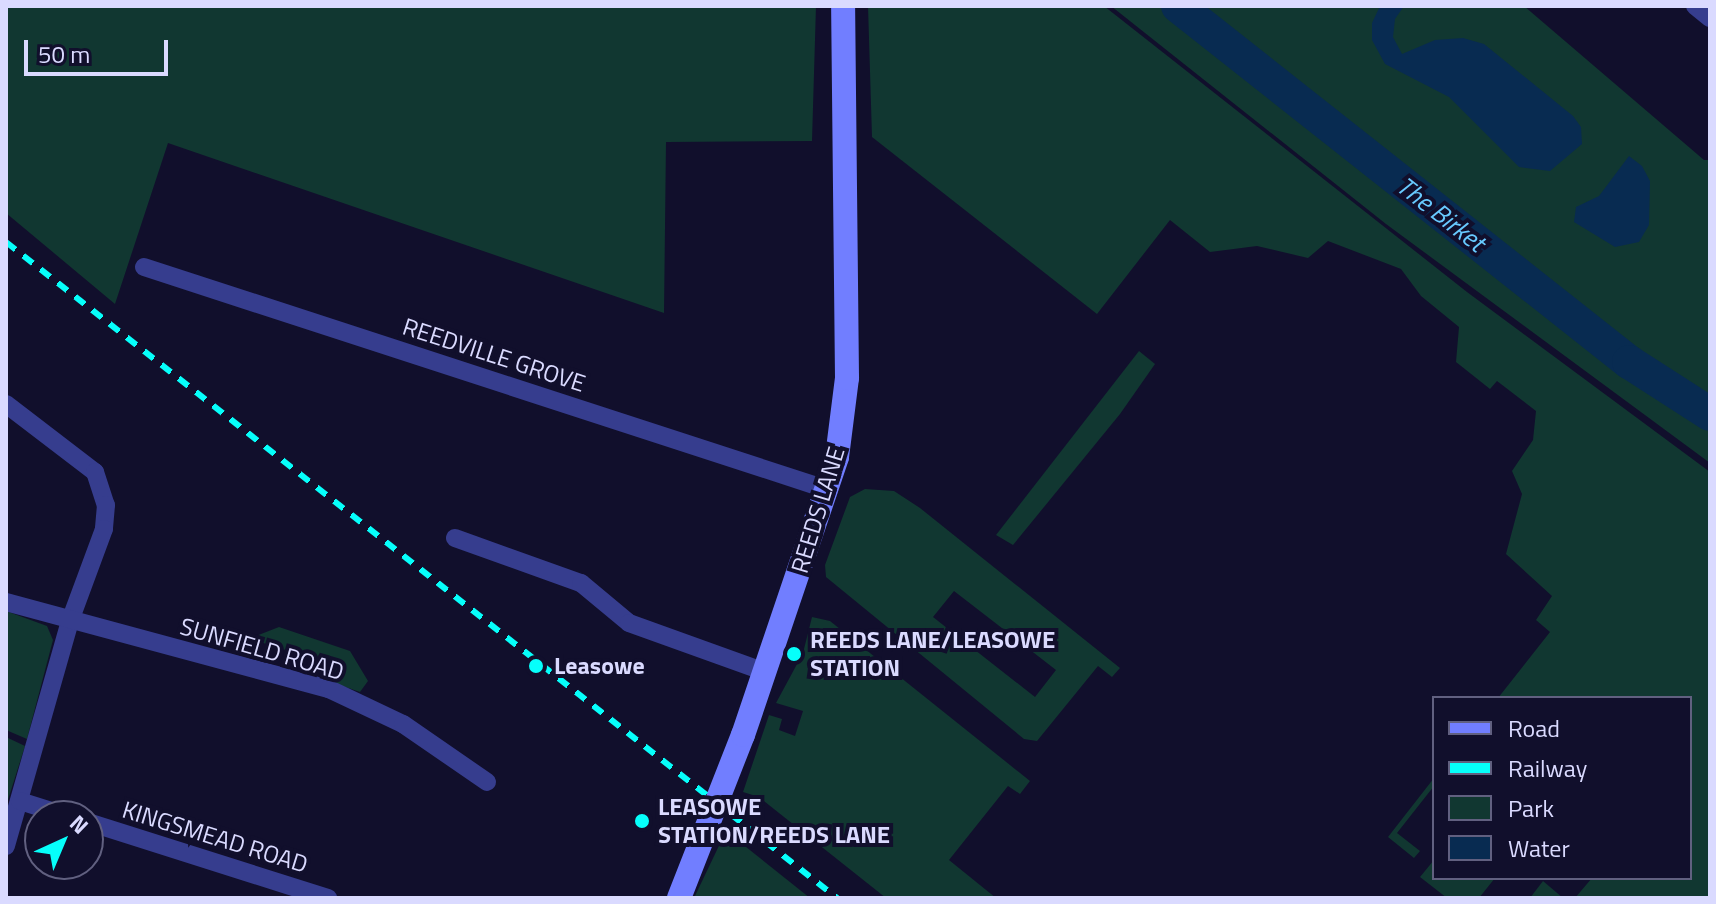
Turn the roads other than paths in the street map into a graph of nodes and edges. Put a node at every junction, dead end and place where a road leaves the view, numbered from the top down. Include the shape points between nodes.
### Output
1 (843, 6) edge
2 (1695, 6) edge
3 (1710, 18) edge
4 (144, 267) dead end
5 (6, 404) edge
6 (829, 490) junction
7 (455, 538) dead end
8 (6, 602) edge
9 (70, 621) junction
10 (765, 672) junction
11 (487, 782) dead end
12 (20, 801) junction
13 (24, 802) edge
14 (104, 827) edge
15 (6, 846) edge
16 (328, 898) edge
17 (679, 898) edge

1 - 6 street, REEDS LANE via 847,378
2 - 3 street
4 - 6 street, REEDVILLE GROVE
5 - 9 street via 95,472 105,490 104,529
6 - 10 street, REEDS LANE
7 - 10 street via 581,583 629,623
8 - 9 street, SUNFIELD ROAD
9 - 11 street, SUNFIELD ROAD via 329,689 403,724
9 - 12 street
10 - 17 street, REEDS LANE
12 - 13 street
12 - 15 street
14 - 16 street, KINGSMEAD ROAD

